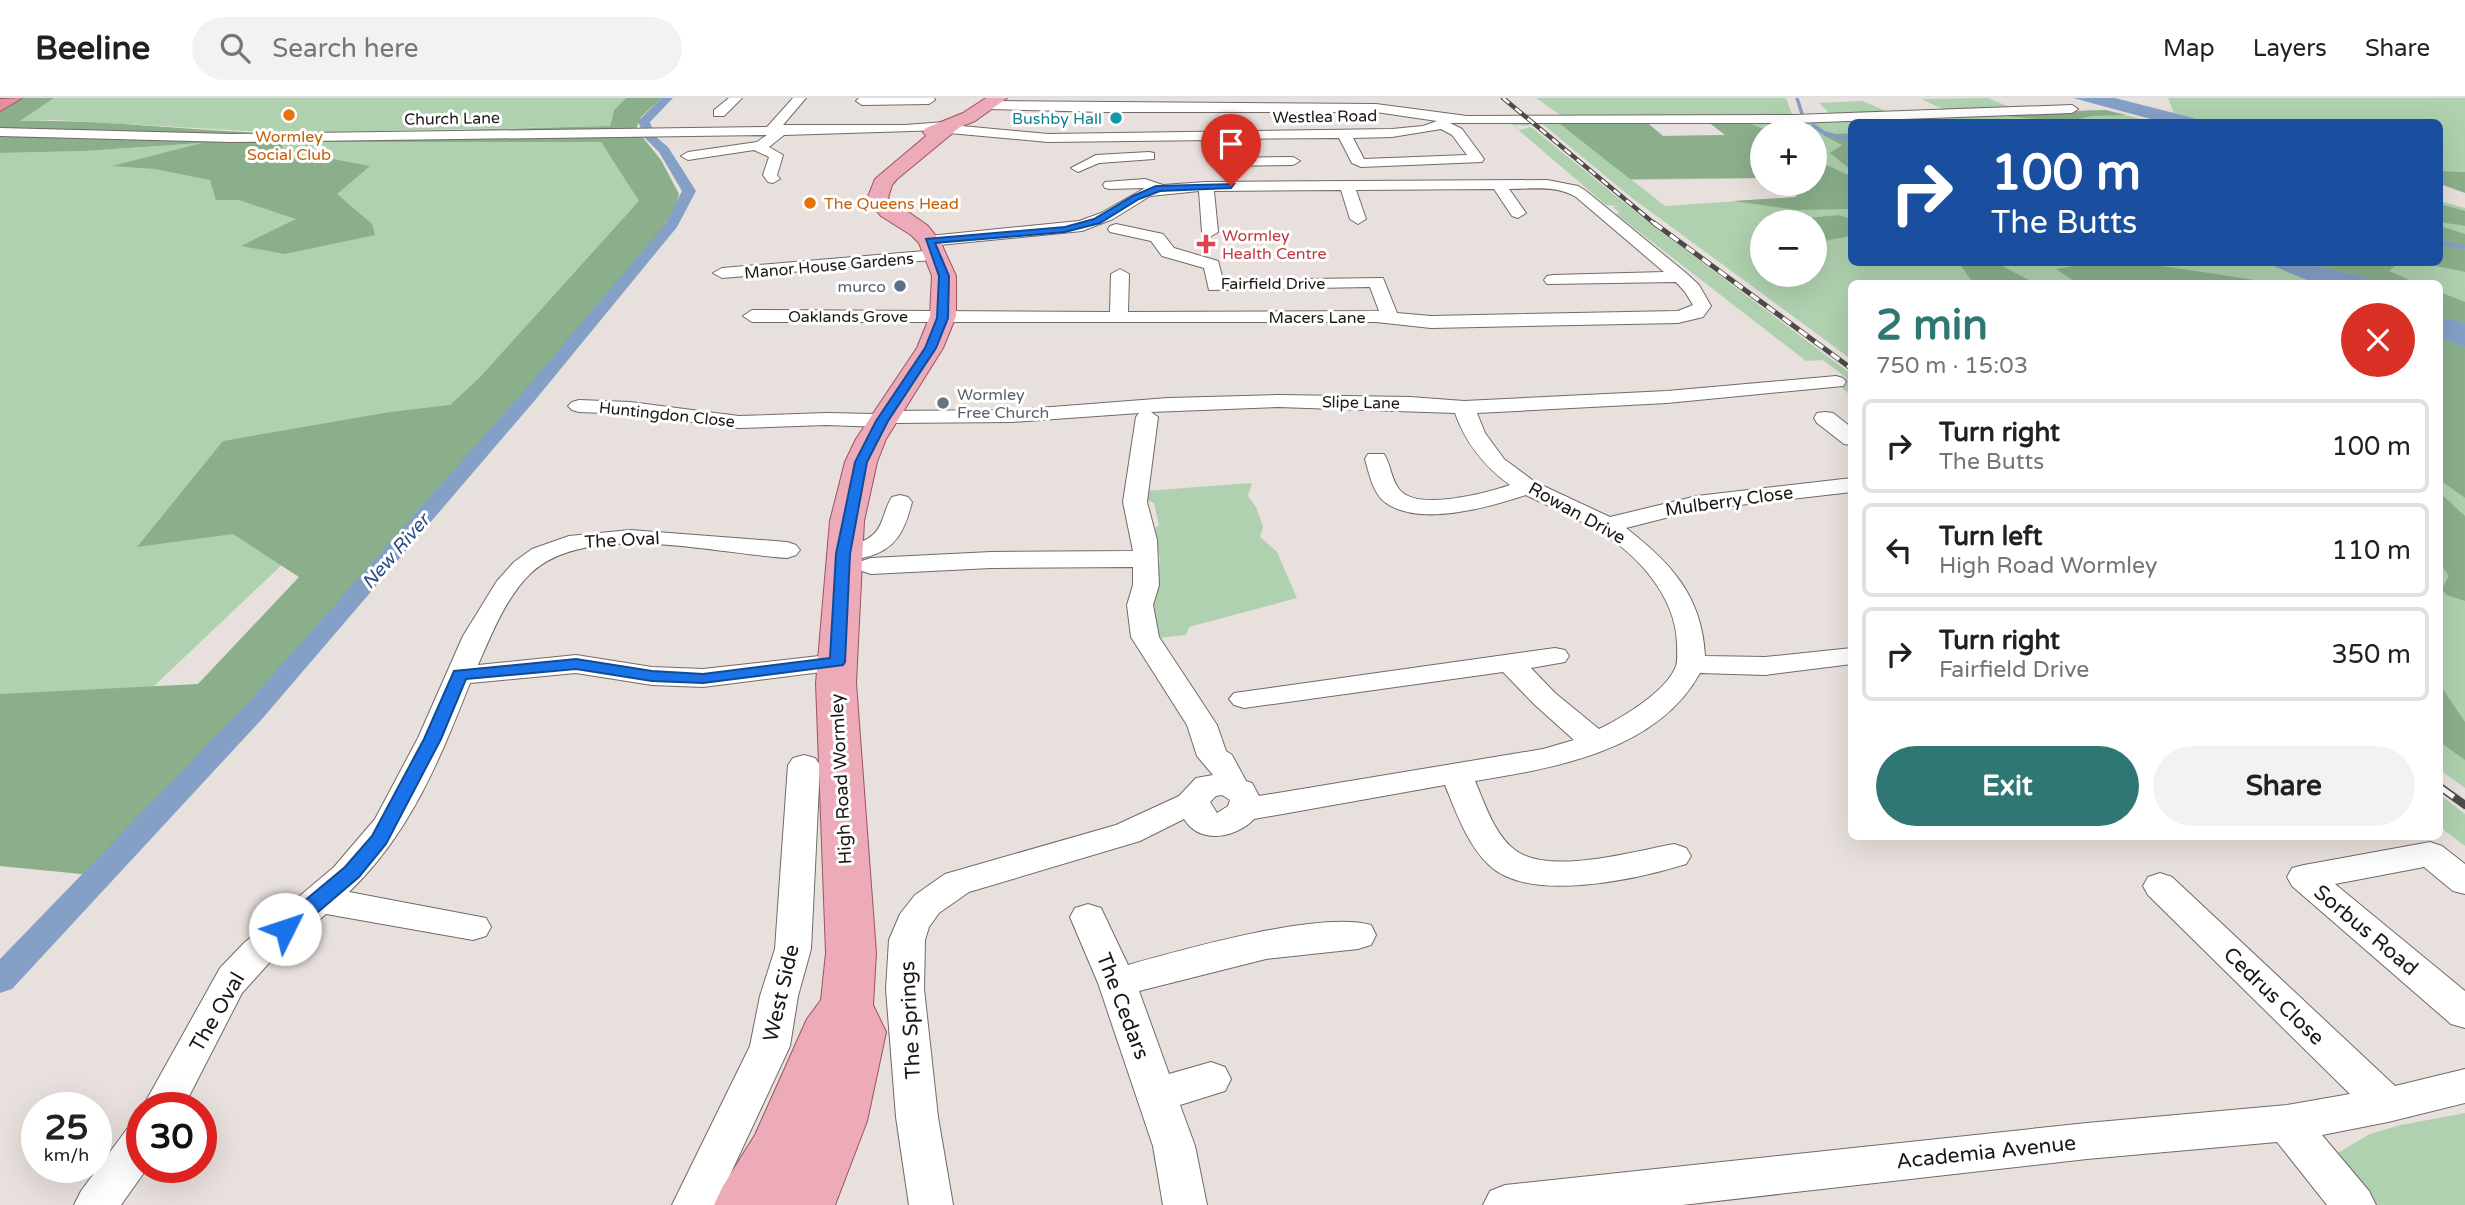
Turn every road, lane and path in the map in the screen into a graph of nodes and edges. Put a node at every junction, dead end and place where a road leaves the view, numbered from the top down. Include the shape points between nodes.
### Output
1 (13, 98) edge
2 (736, 98) edge
3 (800, 98) edge
4 (863, 99) edge
5 (929, 100) dead end
6 (994, 101) edge
7 (1296, 103) edge
8 (0, 106) edge
9 (2072, 109) dead end
10 (853, 112) dead end
11 (719, 113) dead end
12 (1444, 122) junction
13 (879, 128) junction
14 (777, 130) junction
15 (0, 132) edge
16 (933, 132) junction
17 (1344, 134) junction
18 (1220, 135) junction
19 (1145, 136) junction
20 (868, 138) dead end
21 (761, 146) junction
22 (688, 156) dead end
23 (1293, 161) dead end
24 (1078, 168) dead end
25 (773, 178) dead end
26 (1498, 184) junction
27 (1110, 185) dead end
28 (1206, 186) junction
29 (1347, 186) junction
30 (1159, 188) junction
31 (1518, 213) dead end
32 (1358, 219) dead end
33 (1097, 221) junction
34 (1065, 229) junction
35 (1116, 229) junction
36 (1210, 232) dead end
37 (933, 248) junction
38 (721, 274) dead end
39 (1120, 275) dead end
40 (1680, 277) junction
41 (1553, 280) dead end
42 (1691, 315) joint
43 (752, 316) dead end
44 (943, 317) junction
45 (1119, 317) junction
46 (1388, 318) junction
47 (1447, 321) junction
48 (1457, 344) dead end
49 (1836, 382) dead end
50 (579, 406) dead end
51 (1464, 407) junction
52 (1147, 417) dead end
53 (1825, 418) dead end
54 (883, 419) junction
55 (1848, 436) edge
56 (1376, 459) dead end
57 (1848, 485) edge
58 (1527, 487) junction
59 (900, 502) dead end
60 (1608, 526) junction
61 (787, 550) dead end
62 (1145, 559) junction
63 (857, 560) junction
64 (1555, 656) dead end
65 (1848, 656) edge
66 (837, 662) junction
67 (1510, 662) junction
68 (1691, 664) junction
69 (460, 675) junction
70 (1244, 699) dead end
71 (1596, 743) junction
72 (804, 765) dead end
73 (1456, 774) junction
74 (1219, 793) junction
75 (1674, 856) dead end
76 (2465, 882) edge
77 (2160, 886) dead end
78 (318, 900) junction
79 (1088, 917) dead end
80 (473, 927) dead end
81 (1357, 935) dead end
82 (1117, 984) junction
83 (847, 1005) junction
84 (2465, 1013) edge
85 (1211, 1079) dead end
86 (2465, 1086) edge
87 (171, 1092) edge
88 (1156, 1095) junction
89 (2388, 1105) junction
90 (2287, 1123) junction
91 (126, 1164) edge
92 (96, 1205) edge
93 (694, 1205) edge
94 (744, 1205) edge
95 (805, 1205) edge
96 (932, 1205) edge
97 (1185, 1205) edge
98 (1504, 1205) edge
99 (2354, 1205) edge

1 - 8 highway
2 - 11 street
3 - 14 street
4 - 5 street
4 - 10 street
6 - 7 street via 1104,108
6 - 16 main road
7 - 12 street via 1387,108
9 - 12 street via 1794,119
12 - 17 street, Westlea Road via 1404,132
12 - 17 street via 1477,158 1361,163
13 - 14 street, Church Lane
13 - 16 street, Church Lane
13 - 20 street
14 - 15 street, Church Lane via 231,138
14 - 21 street
16 - 19 street, Westlea Road
16 - 37 main road via 882,183 877,199 919,230
17 - 18 street, Westlea Road
18 - 19 street, Westlea Road
18 - 23 street via 1224,162
19 - 24 street via 1150,163 1096,159
21 - 22 street
21 - 25 street via 759,150 776,155
26 - 29 street, Fairfield Drive
26 - 31 street
26 - 40 street, Fairfield Drive via 1573,189
27 - 30 street via 1145,183
28 - 29 street, Fairfield Drive
28 - 30 street, Fairfield Drive
28 - 36 street
29 - 32 street
30 - 33 street, Fairfield Drive
33 - 34 street, Fairfield Drive
33 - 35 street, Fairfield Drive
34 - 35 street, Fairfield Drive via 1092,236
34 - 37 street, Fairfield Drive
35 - 46 street, Fairfield Drive via 1157,237 1168,252 1212,265 1214,286 1377,282
37 - 38 street, Manor House Gardens
37 - 44 main road, High Road Wormley via 944,276
39 - 45 street
40 - 41 street
40 - 42 street, Fairfield Drive via 1702,304
42 - 47 street, Macers Lane
43 - 44 street, Oaklands Grove
44 - 45 street, Macers Lane
44 - 54 main road, High Road Wormley via 930,348
45 - 46 street, Macers Lane
46 - 47 street, Macers Lane
47 - 48 street
49 - 51 street, Slipe Lane via 1681,397
50 - 54 street, Huntingdon Close via 739,422
51 - 54 street, Slipe Lane via 1256,401
51 - 58 street, Rowan Drive via 1487,455
52 - 62 street via 1135,502
53 - 55 street
54 - 63 main road, High Road Wormley via 861,462
56 - 58 street via 1386,487 1395,498 1410,503 1476,503
57 - 60 street, Mulberry Close via 1685,505
58 - 60 street, Rowan Drive
59 - 63 street via 886,539
60 - 68 street, Rowan Drive via 1646,555 1669,582 1690,629
61 - 69 street, The Oval via 658,538 586,541 552,549 521,568 492,606
62 - 63 street
62 - 74 street via 1146,585 1140,605 1145,637 1202,725
63 - 66 main road, High Road Wormley
64 - 67 street
65 - 68 street via 1765,666
66 - 69 street via 703,678 652,676 576,664
66 - 83 main road, High Road Wormley via 850,953
67 - 70 street
67 - 71 street
68 - 71 street via 1678,687 1657,705
69 - 78 street, The Oval via 426,752 379,839 352,872
71 - 73 street via 1546,760
72 - 93 street, West Side via 793,949 770,1046
73 - 74 street via 1294,799
73 - 75 street via 1489,844 1504,861 1523,871 1571,872
74 - 96 street, The Springs via 1161,829 1145,827 957,883 927,904 913,923 907,940 905,989 917,1117
76 - 84 street, Sorbus Road via 2430,853 2304,877
77 - 89 street, Cedrus Close
78 - 80 street
78 - 87 street, The Oval via 232,979
79 - 82 street, The Cedars
81 - 82 street via 1244,948
82 - 88 street, The Cedars
83 - 94 main road via 826,1034 783,1137
83 - 95 main road via 859,1032 845,1102
85 - 88 street
86 - 89 street, Academia Avenue
88 - 97 street, The Cedars via 1174,1146
89 - 90 street, Academia Avenue
90 - 98 street, Academia Avenue
90 - 99 street
91 - 92 street

